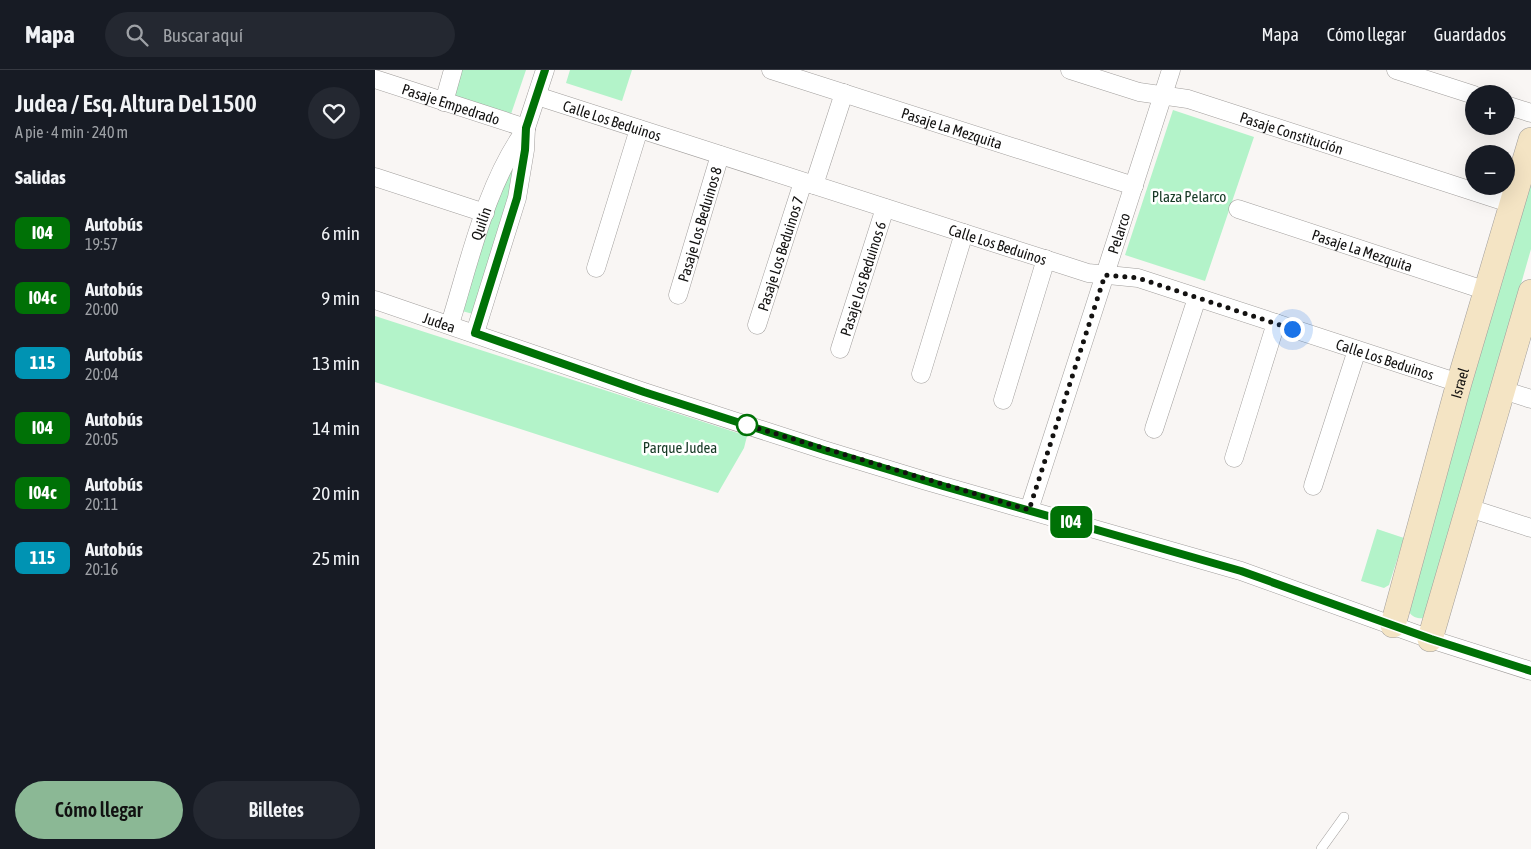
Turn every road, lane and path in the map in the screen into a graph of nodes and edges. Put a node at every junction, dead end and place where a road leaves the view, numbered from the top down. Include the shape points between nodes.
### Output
1 (453, 70) edge
2 (545, 70) edge
3 (771, 70) edge
4 (1070, 70) edge
5 (1171, 70) edge
6 (1395, 70) edge
7 (375, 79) edge
8 (1465, 92) edge
9 (844, 93) junction
10 (537, 96) junction
11 (1163, 96) junction
12 (444, 102) junction
13 (1515, 108) edge
14 (1531, 113) edge
15 (526, 128) junction
16 (639, 129) junction
17 (1531, 140) edge
18 (720, 155) junction
19 (375, 177) edge
20 (809, 183) junction
21 (1134, 186) junction
22 (1512, 204) junction
23 (885, 208) junction
24 (1238, 209) dead end
25 (485, 213) junction
26 (964, 233) junction
27 (1046, 260) junction
28 (596, 268) dead end
29 (1105, 275) junction
30 (1487, 292) junction
31 (1531, 292) edge
32 (678, 295) dead end
33 (1197, 298) junction
34 (375, 300) edge
35 (1276, 323) junction
36 (450, 324) junction
37 (757, 325) dead end
38 (475, 333) junction
39 (840, 349) dead end
40 (1357, 350) junction
41 (921, 374) dead end
42 (1459, 383) junction
43 (1503, 390) junction
44 (1531, 399) edge
45 (1003, 400) dead end
46 (1154, 429) dead end
47 (1234, 458) dead end
48 (1313, 486) dead end
49 (1469, 508) junction
50 (1029, 510) junction
51 (1531, 528) edge
52 (1393, 625) junction
53 (1431, 639) junction
54 (1531, 671) edge
55 (1344, 817) dead end
56 (1321, 849) edge

1 - 12 street
2 - 10 street, Quilín
3 - 9 street, Pasaje La Mezquita
4 - 11 street, Pasaje Constitución via 1139,92
5 - 11 street, Pelarco
6 - 8 street
7 - 12 street, Pasaje Empedrado
9 - 20 street, Pasaje Los Beduinos 7
9 - 21 street, Pasaje La Mezquita
10 - 15 street, Quilín
10 - 16 street, Calle Los Beduinos
11 - 21 street, Pelarco
11 - 22 street, Pasaje Constitución via 1188,99
12 - 15 street, Pasaje Empedrado
13 - 14 street
15 - 25 street, Quilín via 507,161
15 - 38 street, Quilín via 517,198
16 - 18 street, Calle Los Beduinos
16 - 28 street
17 - 22 street, Israel
18 - 20 street, Calle Los Beduinos
18 - 32 street, Pasaje Los Beduinos 8
19 - 25 street
20 - 23 street, Calle Los Beduinos
20 - 37 street, Pasaje Los Beduinos 7
21 - 29 street, Pelarco
22 - 30 street, Israel
23 - 26 street, Calle Los Beduinos
23 - 39 street, Pasaje Los Beduinos 6
24 - 30 street, Pasaje La Mezquita
25 - 36 street, Quilín
26 - 27 street, Calle Los Beduinos
26 - 41 street
27 - 29 street, Calle Los Beduinos
27 - 45 street
29 - 33 street, Calle Los Beduinos via 1138,278
29 - 50 street, Pelarco
30 - 42 street, Israel
31 - 43 street
33 - 35 street, Calle Los Beduinos
33 - 46 street
34 - 36 street, Judea
35 - 40 street, Calle Los Beduinos
35 - 47 street
36 - 38 street, Judea
38 - 50 street, Judea via 759,429
40 - 42 street, Calle Los Beduinos
40 - 48 street
42 - 52 street, Israel
43 - 44 street
43 - 49 street
49 - 51 street
49 - 53 street
50 - 52 street, Judea via 1241,571
52 - 53 street, Judea
53 - 54 street, Judea
55 - 56 lane

